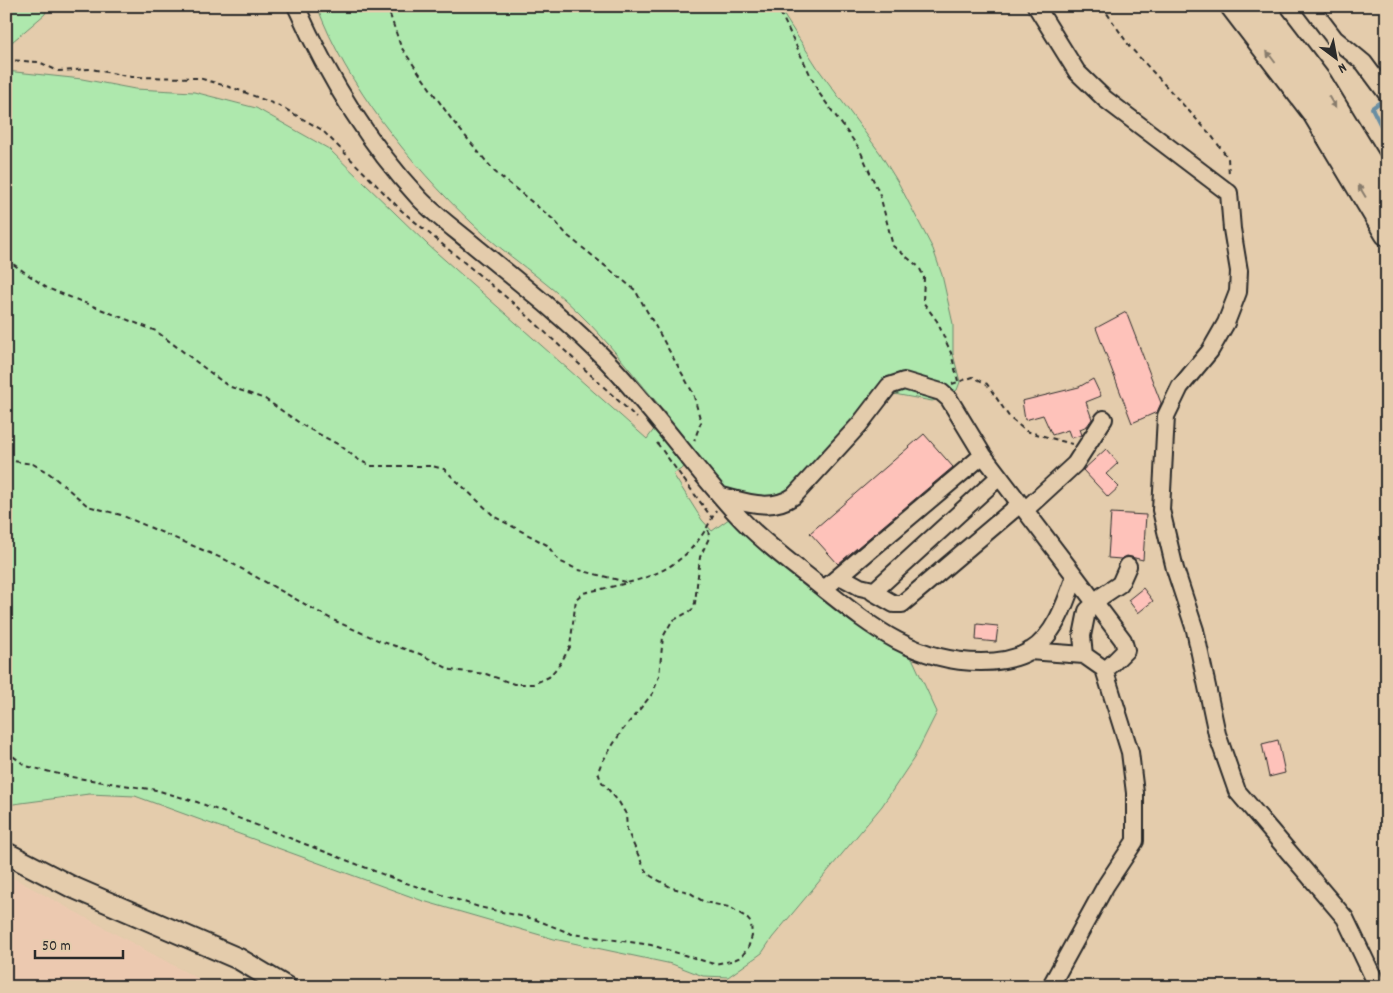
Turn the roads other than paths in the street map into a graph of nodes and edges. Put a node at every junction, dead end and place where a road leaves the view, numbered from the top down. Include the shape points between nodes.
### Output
1 (296, 6) edge
2 (1036, 6) edge
3 (1233, 6) edge
4 (1261, 6) edge
5 (1310, 6) edge
6 (1387, 94) edge
7 (1387, 192) edge
8 (1387, 233) edge
9 (1104, 419) dead end
10 (984, 455) junction
11 (1000, 477) junction
12 (722, 496) junction
13 (1023, 507) junction
14 (1128, 566) dead end
15 (840, 576) junction
16 (1075, 576) junction
17 (824, 589) junction
18 (874, 590) junction
19 (1096, 602) junction
20 (1029, 651) junction
21 (1084, 655) junction
22 (1104, 669) junction
23 (6, 853) edge
24 (286, 987) edge
25 (1050, 987) edge
26 (1378, 987) edge

1 - 12 street via 365,131 420,199 573,326 622,376
2 - 26 street via 1077,72 1105,99 1229,193 1239,270 1238,292 1210,351 1180,387 1166,416 1162,510 1217,734 1237,791 1345,918
8 -> 3 highway via 1315,113
4 -> 7 highway via 1320,83
5 - 6 street via 1335,39 1364,63
9 - 13 street via 1075,464
10 - 11 street
10 - 12 street via 949,399 940,392 904,381 896,382 889,386 859,425 794,496 783,503 764,505
10 - 15 street
11 - 13 street
11 - 18 street
12 - 17 street via 744,522
13 - 16 street
13 - 18 street via 902,604 894,604 874,594
14 - 19 street via 1120,584
15 - 17 street
15 - 18 street via 860,587
16 - 19 street
16 - 20 street via 1052,628
17 - 20 street via 877,630 916,651 956,662 995,662
19 - 21 street via 1087,611 1082,636
19 - 22 street via 1126,646 1123,654
20 - 21 street
21 - 22 street
22 - 25 street via 1130,752 1135,793 1135,841 1106,885
23 - 24 main road via 72,886 238,958

